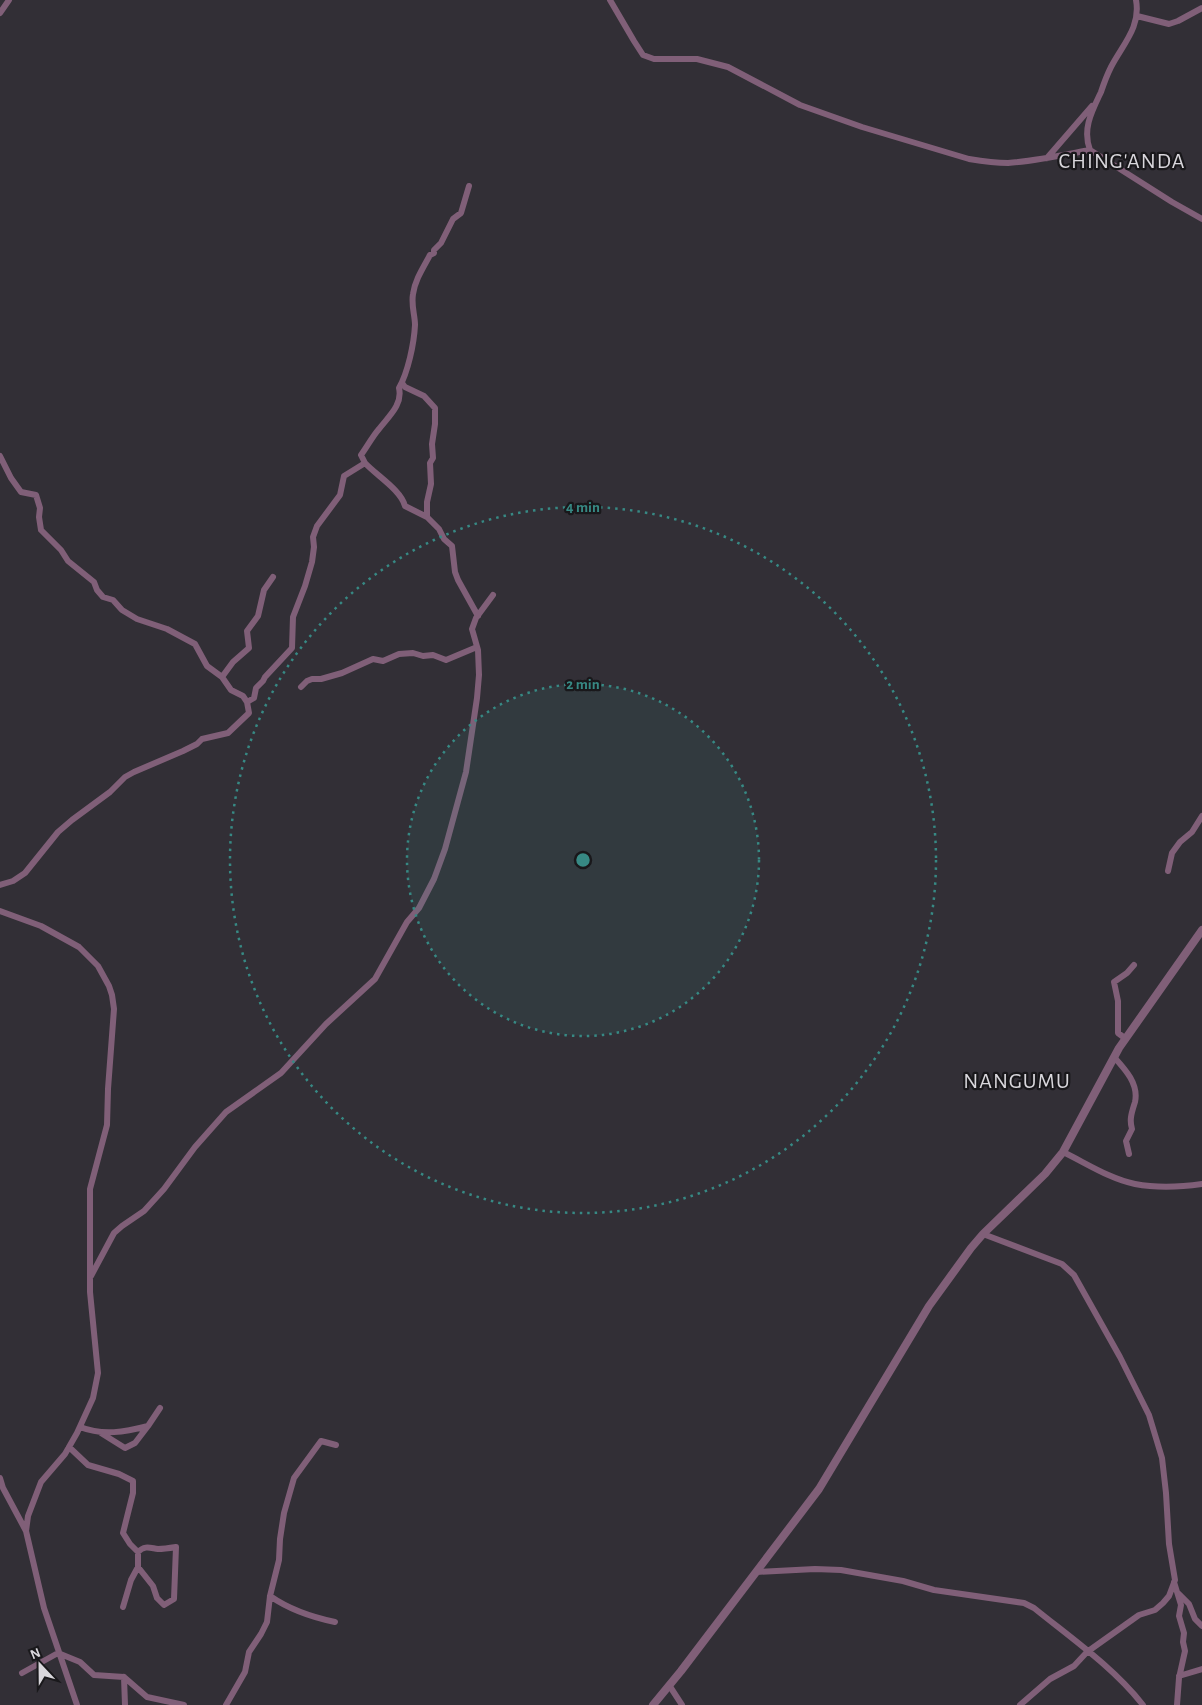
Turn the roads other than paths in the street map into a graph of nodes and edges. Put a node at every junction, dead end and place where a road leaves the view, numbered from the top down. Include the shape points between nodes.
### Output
1 (9, 0) edge
2 (610, 0) edge
3 (1136, 0) edge
4 (1202, 8) edge
5 (0, 13) edge
6 (1137, 16) junction
7 (1093, 105) junction
8 (1090, 150) junction
9 (1047, 158) junction
10 (469, 186) dead end
11 (1202, 219) edge
12 (402, 383) junction
13 (0, 456) edge
14 (365, 463) junction
15 (427, 517) junction
16 (273, 577) dead end
17 (493, 594) dead end
18 (478, 616) junction
19 (477, 648) junction
20 (222, 677) junction
21 (300, 687) dead end
22 (247, 702) junction
23 (1202, 816) edge
24 (1168, 871) dead end
25 (0, 885) edge
26 (0, 911) edge
27 (1202, 930) edge
28 (1134, 965) dead end
29 (1126, 1039) junction
30 (1114, 1057) junction
31 (1063, 1152) junction
32 (1129, 1154) dead end
33 (1202, 1184) edge
34 (983, 1234) junction
35 (90, 1277) junction
36 (160, 1408) dead end
37 (148, 1426) junction
38 (80, 1427) junction
39 (100, 1432) junction
40 (336, 1445) dead end
41 (70, 1447) junction
42 (0, 1478) edge
43 (26, 1531) junction
44 (138, 1552) junction
45 (138, 1567) junction
46 (756, 1572) junction
47 (1174, 1582) junction
48 (1178, 1593) junction
49 (270, 1596) junction
50 (124, 1607) dead end
51 (335, 1622) dead end
52 (1202, 1626) edge
53 (1087, 1652) junction
54 (58, 1653) junction
55 (1202, 1669) edge
56 (22, 1673) dead end
57 (1179, 1676) junction
58 (124, 1677) junction
59 (670, 1685) junction
60 (77, 1705) edge
61 (125, 1705) edge
62 (184, 1705) edge
63 (226, 1705) edge
64 (653, 1705) edge
65 (682, 1705) edge
66 (1020, 1705) edge
67 (1143, 1705) edge
68 (1177, 1705) edge

1 - 5 street
2 - 9 street via 634,42 643,54 654,59 696,59 728,68 800,104 862,127 969,159 1007,163
3 - 6 street
4 - 6 street via 1169,24
6 - 7 street via 1131,36
7 - 8 street via 1086,132
7 - 9 street
8 - 9 street
8 - 11 street
10 - 12 street via 461,212 453,218 415,284 412,309 415,323
12 - 14 street via 395,408 362,456
12 - 15 street via 424,396 435,408
13 - 20 street via 21,492 36,496 41,530 68,561 94,582 103,597 113,600 137,620 174,632 195,644 208,666
14 - 15 street via 405,506
14 - 22 street via 344,476 340,495 312,537 312,562 293,617 292,648 256,688 254,698
15 - 18 street via 452,546 458,580
16 - 20 street via 263,593 258,616 248,631 249,648
17 - 18 street
18 - 19 street via 472,629
19 - 21 street via 446,660 433,655 413,654 399,654 383,661 373,659 342,673 312,679
19 - 35 street via 477,698 466,772 446,849 419,908 402,931 380,972 316,1034 281,1074 226,1112 164,1190 144,1211 114,1233
20 - 22 street via 231,690
22 - 25 street via 249,713 228,733 202,739 178,754 125,777 58,832 25,873
23 - 24 street via 1172,853
26 - 35 street via 41,926 79,947 98,966 109,986 114,1009 107,1125 90,1189
27 - 29 street
28 - 29 street via 1114,982 1118,1001 1118,1033
29 - 30 street
30 - 31 street
30 - 32 street via 1135,1086 1130,1117 1132,1129 1126,1141
31 - 33 street via 1134,1184
31 - 34 street
34 - 46 street via 929,1306 819,1489
34 - 47 street via 1068,1268 1120,1357 1149,1415 1159,1446
35 - 38 street via 98,1373 93,1398
36 - 37 street
37 - 39 street via 121,1432
37 - 39 street via 135,1443 125,1448
38 - 39 street
38 - 41 street
40 - 49 street via 321,1441 294,1478 284,1513 279,1560
41 - 43 street via 41,1482
41 - 44 street via 88,1464 133,1481 123,1533
42 - 43 street
43 - 54 street
44 - 45 street
44 - 45 street via 150,1546 176,1547 174,1599 164,1605
45 - 50 street
46 - 53 street via 841,1570 896,1579 934,1590 1024,1603
46 - 59 street
47 - 48 street
47 - 53 street via 1169,1596 1155,1610 1139,1615
48 - 52 street
48 - 57 street via 1185,1651
49 - 51 street via 283,1606 307,1616
49 - 63 street via 266,1622 250,1652 245,1672
53 - 66 street via 1074,1666 1050,1679
53 - 67 street via 1131,1690
54 - 56 street
54 - 58 street via 80,1662 94,1675
54 - 60 street
55 - 57 street
57 - 68 street
58 - 61 street
58 - 62 street via 147,1697
59 - 64 street
59 - 65 street

